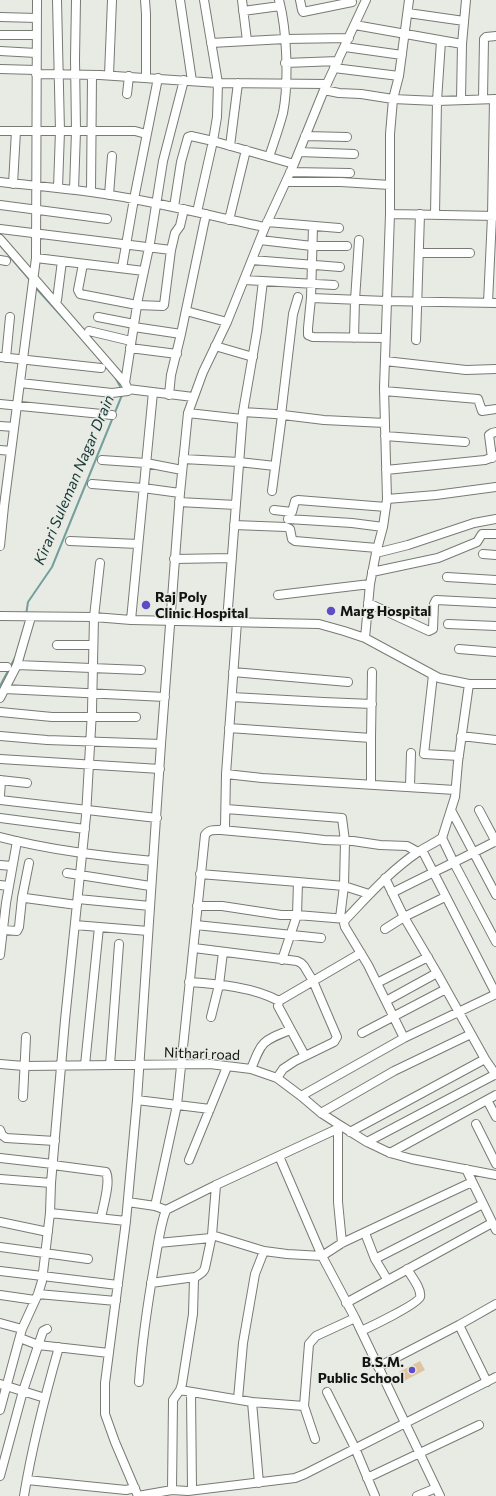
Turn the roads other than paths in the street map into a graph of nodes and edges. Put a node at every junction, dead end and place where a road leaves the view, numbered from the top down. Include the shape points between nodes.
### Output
1 (37, 0) edge
2 (57, 0) edge
3 (76, 0) edge
4 (112, 0) edge
5 (145, 0) edge
6 (180, 0) edge
7 (204, 0) edge
8 (242, 0) edge
9 (300, 0) edge
10 (410, 0) edge
11 (466, 0) edge
12 (352, 1) edge
13 (280, 3) edge
14 (364, 3) edge
15 (244, 11) junction
16 (408, 13) junction
17 (0, 17) edge
18 (37, 18) junction
19 (464, 21) junction
20 (355, 25) junction
21 (404, 34) junction
22 (0, 35) edge
23 (36, 35) junction
24 (496, 36) edge
25 (349, 38) junction
26 (285, 39) junction
27 (247, 41) junction
28 (441, 41) junction
29 (211, 43) junction
30 (462, 44) junction
31 (345, 47) junction
32 (0, 51) edge
33 (36, 53) junction
34 (402, 54) junction
35 (285, 63) junction
36 (336, 64) junction
37 (0, 69) edge
38 (36, 72) junction
39 (59, 74) junction
40 (76, 74) junction
41 (92, 74) junction
42 (110, 75) junction
43 (129, 76) junction
44 (399, 76) junction
45 (146, 77) junction
46 (158, 78) junction
47 (188, 81) junction
48 (218, 83) junction
49 (238, 84) junction
50 (286, 84) junction
51 (326, 87) junction
52 (126, 94) dead end
53 (393, 99) junction
54 (461, 99) junction
55 (482, 99) junction
56 (495, 99) edge
57 (437, 101) junction
58 (91, 130) junction
59 (0, 131) edge
60 (16, 131) junction
61 (36, 131) junction
62 (60, 131) junction
63 (76, 131) junction
64 (146, 134) junction
65 (305, 136) junction
66 (347, 137) dead end
67 (213, 141) junction
68 (230, 146) junction
69 (246, 150) junction
70 (299, 152) junction
71 (354, 154) dead end
72 (112, 156) dead end
73 (269, 157) junction
74 (294, 164) junction
75 (290, 172) junction
76 (350, 173) dead end
77 (0, 182) edge
78 (286, 182) junction
79 (13, 184) junction
80 (390, 185) junction
81 (36, 186) junction
82 (58, 188) junction
83 (74, 190) junction
84 (92, 192) junction
85 (109, 195) junction
86 (134, 199) junction
87 (156, 204) junction
88 (0, 205) edge
89 (174, 207) junction
90 (184, 209) junction
91 (37, 210) junction
92 (202, 213) junction
93 (390, 214) junction
94 (420, 214) junction
95 (435, 214) junction
96 (494, 216) edge
97 (107, 219) dead end
98 (229, 220) junction
99 (266, 224) junction
100 (313, 226) junction
101 (339, 228) dead end
102 (0, 229) edge
103 (36, 233) junction
104 (0, 239) edge
105 (260, 240) junction
106 (360, 240) dead end
107 (126, 245) junction
108 (312, 246) junction
109 (348, 246) dead end
110 (149, 248) junction
111 (171, 250) junction
112 (419, 253) junction
113 (470, 253) dead end
114 (36, 258) junction
115 (252, 260) junction
116 (62, 261) junction
117 (83, 264) junction
118 (311, 265) junction
119 (340, 267) dead end
120 (122, 268) junction
121 (144, 271) junction
122 (244, 280) junction
123 (263, 281) junction
124 (33, 283) junction
125 (311, 284) junction
126 (334, 285) dead end
127 (298, 297) dead end
128 (311, 298) junction
129 (57, 300) dead end
130 (354, 300) junction
131 (386, 302) junction
132 (417, 302) junction
133 (492, 303) edge
134 (137, 305) junction
135 (186, 311) junction
136 (10, 317) dead end
137 (98, 317) dead end
138 (227, 322) junction
139 (134, 325) junction
140 (89, 332) dead end
141 (181, 334) junction
142 (354, 338) junction
143 (385, 338) junction
144 (416, 340) dead end
145 (130, 344) junction
146 (215, 346) junction
147 (177, 354) junction
148 (253, 357) junction
149 (3, 358) edge
150 (22, 360) junction
151 (385, 361) junction
152 (101, 368) dead end
153 (496, 369) edge
154 (20, 383) junction
155 (124, 390) junction
156 (384, 391) junction
157 (152, 392) junction
158 (169, 395) junction
159 (193, 398) junction
160 (0, 404) edge
161 (17, 405) junction
162 (496, 409) edge
163 (188, 413) junction
164 (112, 415) dead end
165 (282, 415) junction
166 (242, 416) junction
167 (385, 423) junction
168 (0, 426) edge
169 (14, 427) junction
170 (496, 432) edge
171 (385, 436) junction
172 (464, 442) dead end
173 (0, 450) edge
174 (11, 451) junction
175 (494, 457) edge
176 (183, 459) junction
177 (102, 460) dead end
178 (239, 462) junction
179 (146, 463) junction
180 (275, 466) junction
181 (182, 470) junction
182 (386, 470) junction
183 (4, 472) edge
184 (92, 484) dead end
185 (496, 487) edge
186 (144, 488) junction
187 (272, 491) dead end
188 (180, 493) junction
189 (3, 495) edge
190 (179, 502) junction
191 (386, 503) junction
192 (236, 505) junction
193 (274, 510) dead end
194 (1, 517) edge
195 (288, 519) dead end
196 (496, 519) edge
197 (234, 524) junction
198 (383, 527) junction
199 (496, 534) edge
200 (0, 541) edge
201 (70, 541) dead end
202 (138, 544) junction
203 (376, 550) junction
204 (483, 554) dead end
205 (496, 555) edge
206 (232, 558) junction
207 (174, 559) junction
208 (100, 563) dead end
209 (372, 572) junction
210 (447, 576) dead end
211 (496, 580) edge
212 (370, 584) junction
213 (278, 595) dead end
214 (368, 603) junction
215 (496, 603) edge
216 (0, 616) edge
217 (28, 617) junction
218 (94, 617) junction
219 (131, 620) junction
220 (171, 620) junction
221 (227, 621) junction
222 (237, 622) junction
223 (448, 624) dead end
224 (496, 626) edge
225 (365, 638) junction
226 (57, 645) dead end
227 (93, 645) junction
228 (459, 649) dead end
229 (496, 652) edge
230 (17, 665) junction
231 (93, 669) junction
232 (141, 670) dead end
233 (233, 672) junction
234 (372, 672) dead end
235 (433, 675) junction
236 (348, 682) dead end
237 (469, 684) junction
238 (496, 684) edge
239 (5, 689) junction
240 (92, 693) junction
241 (232, 696) junction
242 (165, 697) junction
243 (0, 698) edge
244 (372, 704) junction
245 (0, 712) edge
246 (91, 716) junction
247 (136, 717) dead end
248 (229, 728) junction
249 (0, 736) edge
250 (462, 736) junction
251 (371, 738) junction
252 (496, 740) edge
253 (90, 742) junction
254 (161, 744) junction
255 (411, 753) dead end
256 (459, 756) junction
257 (0, 759) edge
258 (89, 765) junction
259 (160, 769) junction
260 (226, 774) junction
261 (1, 780) edge
262 (26, 783) dead end
263 (371, 784) junction
264 (410, 786) junction
265 (455, 790) junction
266 (0, 796) edge
267 (0, 800) edge
268 (226, 809) junction
269 (86, 810) junction
270 (451, 810) junction
271 (480, 810) dead end
272 (0, 818) edge
273 (157, 818) junction
274 (85, 829) junction
275 (221, 830) junction
276 (0, 837) edge
277 (442, 838) junction
278 (17, 841) junction
279 (345, 841) junction
280 (496, 841) edge
281 (420, 851) junction
282 (474, 852) junction
283 (82, 854) junction
284 (153, 861) junction
285 (28, 863) dead end
286 (454, 863) junction
287 (0, 865) edge
288 (12, 866) junction
289 (433, 872) junction
290 (67, 873) dead end
291 (200, 874) junction
292 (80, 876) junction
293 (385, 878) junction
294 (298, 882) junction
295 (4, 886) edge
296 (150, 886) junction
297 (344, 886) junction
298 (392, 893) junction
299 (369, 894) junction
300 (496, 895) edge
301 (445, 897) junction
302 (22, 898) junction
303 (78, 902) junction
304 (3, 903) edge
305 (150, 906) junction
306 (197, 906) junction
307 (297, 915) junction
308 (404, 917) junction
309 (343, 918) junction
310 (3, 925) edge
311 (75, 925) junction
312 (196, 925) junction
313 (100, 927) junction
314 (385, 929) dead end
315 (148, 931) junction
316 (290, 935) junction
317 (321, 938) dead end
318 (496, 942) edge
319 (119, 944) dead end
320 (194, 948) junction
321 (223, 952) junction
322 (362, 953) junction
323 (0, 954) edge
324 (428, 957) junction
325 (282, 960) junction
326 (437, 973) junction
327 (313, 981) junction
328 (189, 982) junction
329 (377, 983) junction
330 (219, 984) junction
331 (446, 989) junction
332 (496, 994) edge
333 (279, 1001) junction
334 (386, 1001) junction
335 (458, 1011) junction
336 (393, 1016) junction
337 (211, 1017) dead end
338 (290, 1030) junction
339 (362, 1032) dead end
340 (471, 1034) junction
341 (26, 1037) dead end
342 (404, 1038) junction
343 (305, 1056) junction
344 (485, 1060) junction
345 (0, 1064) edge
346 (85, 1064) junction
347 (61, 1065) junction
348 (110, 1065) junction
349 (140, 1065) junction
350 (180, 1065) junction
351 (24, 1066) junction
352 (227, 1067) junction
353 (251, 1069) junction
354 (496, 1074) edge
355 (276, 1078) junction
356 (496, 1095) edge
357 (301, 1096) junction
358 (23, 1097) dead end
359 (137, 1100) junction
360 (487, 1100) junction
361 (177, 1105) junction
362 (210, 1109) junction
363 (321, 1113) junction
364 (496, 1117) edge
365 (476, 1124) dead end
366 (337, 1127) junction
367 (0, 1130) edge
368 (350, 1132) junction
369 (55, 1141) junction
370 (367, 1142) junction
371 (390, 1153) junction
372 (279, 1156) junction
373 (0, 1158) edge
374 (189, 1160) dead end
375 (496, 1164) edge
376 (53, 1165) junction
377 (466, 1170) junction
378 (496, 1175) edge
379 (0, 1179) edge
380 (472, 1182) junction
381 (51, 1183) junction
382 (216, 1185) junction
383 (128, 1202) junction
384 (483, 1204) junction
385 (155, 1206) junction
386 (166, 1210) junction
387 (50, 1213) junction
388 (102, 1218) junction
389 (126, 1221) junction
390 (0, 1222) edge
391 (494, 1226) edge
392 (48, 1232) junction
393 (365, 1233) junction
394 (212, 1236) junction
395 (158, 1243) junction
396 (342, 1243) junction
397 (0, 1247) edge
398 (264, 1251) junction
399 (45, 1252) junction
400 (322, 1256) junction
401 (375, 1258) junction
402 (88, 1259) dead end
403 (407, 1269) junction
404 (0, 1271) edge
405 (43, 1276) junction
406 (195, 1277) junction
407 (387, 1279) junction
408 (151, 1283) junction
409 (118, 1285) junction
410 (0, 1295) edge
411 (37, 1297) junction
412 (116, 1301) junction
413 (346, 1302) junction
414 (496, 1304) edge
415 (355, 1318) junction
416 (0, 1323) edge
417 (459, 1325) junction
418 (22, 1329) junction
419 (47, 1329) dead end
420 (361, 1331) junction
421 (20, 1338) junction
422 (38, 1345) junction
423 (59, 1347) junction
424 (109, 1353) junction
425 (378, 1367) junction
426 (496, 1377) edge
427 (139, 1382) dead end
428 (487, 1382) junction
429 (3, 1385) edge
430 (180, 1390) junction
431 (22, 1391) junction
432 (191, 1392) junction
433 (327, 1392) dead end
434 (45, 1398) junction
435 (238, 1398) junction
436 (252, 1402) junction
437 (304, 1406) junction
438 (0, 1410) edge
439 (405, 1423) junction
440 (479, 1425) dead end
441 (315, 1438) dead end
442 (355, 1448) junction
443 (420, 1453) junction
444 (0, 1476) edge
445 (367, 1478) junction
446 (27, 1480) junction
447 (259, 1482) junction
448 (172, 1490) junction
449 (192, 1490) junction
450 (438, 1492) edge
451 (137, 1493) edge
452 (24, 1496) edge
453 (375, 1496) edge
454 (417, 1496) edge

1 - 18 street
2 - 39 street
3 - 40 street
4 - 42 street
5 - 45 street
6 - 47 street
7 - 29 street
8 - 15 street
9 - 12 street via 303,12
10 - 16 street
11 - 19 street
12 - 14 street
13 - 15 street
13 - 26 street
14 - 20 street
15 - 27 street
16 - 19 street
16 - 21 street
17 - 18 street
18 - 23 street
19 - 30 street
20 - 21 street
20 - 25 street
21 - 28 street
21 - 34 street
22 - 23 street
23 - 33 street
24 - 55 street via 484,39
25 - 26 street
25 - 31 street
26 - 27 street
26 - 35 street
27 - 29 street
28 - 30 street
28 - 57 street
29 - 48 street
30 - 54 street
31 - 34 street
31 - 36 street
32 - 33 street
33 - 38 street
34 - 44 street
35 - 36 street
35 - 50 street
36 - 44 street
36 - 51 street
37 - 38 street
38 - 39 street
38 - 61 street
39 - 40 street
39 - 62 street
40 - 41 street
40 - 63 street
41 - 42 street
41 - 58 street
42 - 43 street
43 - 45 street
43 - 52 street
44 - 53 street
45 - 46 street
46 - 47 street
46 - 64 street
47 - 48 street
47 - 87 street via 162,161
48 - 49 street
48 - 67 street
49 - 50 street
49 - 68 street
50 - 51 street
50 - 73 street via 283,113
51 - 53 street via 339,93
51 - 65 street
53 - 57 street
53 - 80 street
54 - 55 street
54 - 57 street
55 - 56 street
56 - 96 street
57 - 95 street
58 - 63 street
58 - 64 street via 135,131
58 - 84 street
59 - 60 street
60 - 61 street
60 - 79 street
61 - 62 street
61 - 81 street
62 - 63 street
62 - 82 street
63 - 83 street
64 - 86 street
65 - 66 street
65 - 70 street
67 - 68 street
67 - 89 street via 188,137
67 - 92 street
68 - 69 street
69 - 73 street
69 - 98 street
70 - 71 street
70 - 74 street
72 - 85 street
73 - 74 street
74 - 75 street
75 - 76 street
75 - 78 street
77 - 79 street
78 - 80 street
78 - 99 street
79 - 81 street
80 - 93 street
81 - 82 street
81 - 91 street
82 - 83 street
83 - 84 street
84 - 85 street
85 - 86 street
86 - 87 street
86 - 107 street
87 - 89 street
87 - 110 street
88 - 91 street
89 - 90 street
90 - 92 street
90 - 111 street
91 - 97 street
91 - 103 street
92 - 98 street
92 - 135 street
93 - 94 street
93 - 131 street
94 - 95 street
94 - 112 street
95 - 96 street
96 - 133 street
98 - 99 street
99 - 100 street
99 - 105 street
100 - 101 street
100 - 108 street
102 - 103 street
103 - 107 street
103 - 114 street
104 - 124 street
105 - 108 street
105 - 115 street
106 - 130 street
107 - 110 street
107 - 120 street
108 - 109 street
108 - 118 street
110 - 111 street
110 - 121 street
111 - 134 street via 164,304
112 - 113 street
112 - 132 street
114 - 116 street
114 - 124 street
115 - 118 street
115 - 122 street
116 - 117 street
116 - 129 street
117 - 120 street
117 - 134 street via 79,292
118 - 119 street
118 - 125 street
120 - 121 street
121 - 134 street
122 - 123 street
122 - 138 street
123 - 125 street
123 - 148 street
124 - 150 street
124 - 155 street
125 - 126 street
125 - 128 street
127 - 165 street
128 - 130 street
128 - 142 street via 308,328 310,336
130 - 131 street
130 - 142 street
131 - 132 street
131 - 143 street
132 - 133 street
132 - 144 street
134 - 139 street
135 - 138 street
135 - 141 street
136 - 149 street
137 - 139 street
138 - 146 street
139 - 141 street
139 - 145 street
140 - 145 street
141 - 147 street
142 - 143 street
143 - 151 street
145 - 147 street
145 - 155 street
146 - 148 street
146 - 159 street
147 - 158 street
148 - 166 street
149 - 150 street
150 - 152 street
150 - 154 street
151 - 153 street via 466,370
151 - 156 street
154 - 155 street via 75,389
154 - 161 street
155 - 157 street
156 - 162 street via 478,399 482,411
156 - 167 street
157 - 158 street
157 - 179 street
158 - 159 street
159 - 163 street
160 - 161 street
161 - 164 street
161 - 169 street
163 - 166 street
163 - 176 street
165 - 166 street
165 - 167 street
165 - 180 street
166 - 178 street
167 - 171 street
168 - 169 street
169 - 174 street
170 - 175 street via 489,435
171 - 172 street
171 - 182 street
173 - 174 street
174 - 183 street
175 - 182 street
176 - 178 street
176 - 181 street
177 - 179 street
178 - 180 street
178 - 192 street
179 - 181 street
179 - 186 street
180 - 187 street
181 - 188 street
182 - 191 street
183 - 189 street
184 - 186 street
185 - 191 street
186 - 188 street
186 - 202 street
188 - 190 street
189 - 194 street
190 - 192 street
190 - 207 street
191 - 193 street via 298,500 295,501 292,512
191 - 198 street
192 - 197 street
194 - 200 street
195 - 198 street
196 - 203 street via 474,522 408,545
197 - 203 street via 286,527 290,529 292,539 296,541
197 - 206 street
198 - 203 street
199 - 209 street via 482,534 477,542 438,558
201 - 202 street
202 - 219 street
203 - 209 street
204 - 205 street
206 - 207 street
206 - 221 street
207 - 220 street
208 - 218 street
209 - 212 street
210 - 211 street
212 - 213 street
212 - 214 street
214 - 215 street via 429,631 433,629 436,600
214 - 225 street
216 - 217 street
217 - 218 street
217 - 230 street
218 - 219 street
218 - 227 street
219 - 220 street
220 - 221 street
220 - 242 street
221 - 222 street
222 - 225 street via 318,624
222 - 233 street
223 - 224 street
225 - 235 street
226 - 227 street
227 - 231 street
228 - 229 street
230 - 231 street
230 - 239 street
231 - 232 street
231 - 240 street
233 - 236 street
233 - 241 street
234 - 244 street
235 - 237 street
235 - 256 street via 424,754
237 - 238 street
237 - 250 street
239 - 240 street
239 - 243 street
240 - 242 street
240 - 246 street
241 - 244 street
241 - 248 street
242 - 254 street
244 - 251 street
245 - 246 street via 46,717
246 - 247 street
246 - 253 street
248 - 251 street
248 - 260 street
249 - 253 street
250 - 252 street
250 - 256 street
251 - 263 street
253 - 254 street
253 - 258 street
254 - 259 street
255 - 264 street
256 - 265 street
257 - 258 street
258 - 259 street
258 - 269 street
259 - 273 street
260 - 263 street
260 - 268 street
261 - 262 street
261 - 266 street
263 - 264 street
264 - 265 street
265 - 270 street
267 - 269 street
268 - 275 street via 225,827
268 - 279 street via 340,817 343,820
269 - 273 street
269 - 274 street
270 - 277 street
270 - 282 street
271 - 280 street
272 - 274 street
273 - 284 street
274 - 283 street
275 - 279 street
275 - 291 street via 211,830 205,835
276 - 278 street
277 - 281 street
277 - 286 street
278 - 283 street
278 - 288 street
279 - 281 street via 407,846
279 - 297 street
280 - 282 street
281 - 289 street
281 - 293 street
282 - 286 street
282 - 300 street
283 - 284 street
283 - 292 street
284 - 296 street
285 - 302 street
286 - 289 street
286 - 318 street
287 - 288 street
288 - 295 street
289 - 298 street
289 - 301 street
290 - 292 street
291 - 294 street
291 - 306 street
292 - 296 street
292 - 303 street
293 - 298 street
293 - 299 street
294 - 297 street
294 - 307 street
295 - 304 street
296 - 305 street
297 - 299 street
297 - 309 street
298 - 308 street
299 - 309 street
301 - 308 street
301 - 332 street
302 - 303 street
302 - 310 street via 17,930
303 - 305 street
303 - 311 street
304 - 310 street
305 - 315 street
306 - 307 street via 222,906
306 - 312 street
307 - 309 street
307 - 316 street
308 - 314 street
308 - 324 street
309 - 322 street via 345,927
310 - 323 street
311 - 313 street
311 - 347 street
312 - 316 street
312 - 320 street
313 - 315 street
313 - 346 street
315 - 349 street
316 - 317 street
316 - 325 street
319 - 348 street
320 - 321 street
320 - 328 street
321 - 325 street
321 - 330 street
322 - 327 street
322 - 329 street
324 - 326 street
324 - 329 street
325 - 327 street via 301,963
326 - 331 street
326 - 334 street
327 - 333 street
327 - 343 street via 337,1037 334,1042
328 - 330 street
328 - 350 street
329 - 334 street
330 - 333 street via 260,993
330 - 337 street
331 - 335 street
331 - 336 street
332 - 335 street
333 - 338 street via 278,1006
334 - 336 street
335 - 340 street
335 - 342 street
336 - 339 street
336 - 342 street
338 - 343 street
338 - 353 street via 266,1041 259,1049
340 - 344 street
340 - 363 street via 394,1071
341 - 351 street
342 - 357 street
343 - 355 street via 287,1066
344 - 354 street
344 - 368 street
345 - 351 street, Nithari road
346 - 347 street, Nithari road
346 - 348 street, Nithari road
347 - 351 street, Nithari road
347 - 369 street
348 - 349 street, Nithari road
349 - 350 street, Nithari road
349 - 359 street
350 - 352 street, Nithari road via 210,1064
350 - 361 street
351 - 358 street
352 - 353 street, Nithari road
352 - 362 street
353 - 355 street, Nithari road
354 - 370 street
355 - 357 street, Nithari road
356 - 360 street
357 - 363 street, Nithari road
359 - 361 street
359 - 383 street
360 - 364 street
360 - 371 street
361 - 362 street
361 - 385 street
362 - 374 street
363 - 366 street, Nithari road
365 - 375 street
366 - 368 street, Nithari road
366 - 372 street
366 - 396 street via 338,1202
367 - 369 street via 6,1138
368 - 370 street, Nithari road
369 - 376 street
370 - 371 street, Nithari road
371 - 377 street, Nithari road
372 - 382 street
372 - 400 street
373 - 376 street
376 - 381 street
376 - 388 street via 106,1172 108,1176
377 - 378 street, Nithari road
377 - 380 street
379 - 381 street
380 - 384 street
380 - 393 street
381 - 387 street
382 - 386 street
382 - 394 street
383 - 385 street
383 - 389 street
384 - 391 street
384 - 401 street
385 - 386 street
386 - 395 street
387 - 388 street
387 - 392 street
388 - 389 street
389 - 409 street
390 - 392 street
391 - 403 street
392 - 399 street
393 - 396 street
393 - 401 street
394 - 395 street
394 - 398 street
394 - 406 street via 204,1271
395 - 408 street
396 - 400 street
397 - 399 street
398 - 400 street
398 - 435 street via 255,1274 243,1343
399 - 402 street
399 - 405 street
400 - 413 street
401 - 407 street
403 - 407 street
403 - 420 street via 419,1291 419,1300
404 - 405 street
405 - 409 street
405 - 411 street
406 - 408 street
406 - 430 street via 193,1314
407 - 413 street
408 - 427 street
409 - 412 street
410 - 411 street
411 - 412 street
411 - 418 street
412 - 424 street
413 - 415 street
414 - 417 street
415 - 420 street
415 - 437 street via 316,1336 309,1344
416 - 418 street
417 - 425 street
417 - 428 street
418 - 421 street
419 - 422 street via 43,1331
420 - 425 street
421 - 422 street
421 - 429 street
422 - 423 street
422 - 431 street
423 - 424 street
423 - 434 street
424 - 451 street via 104,1410
425 - 439 street
426 - 428 street
428 - 439 street
429 - 431 street
429 - 438 street
430 - 432 street
430 - 448 street via 173,1400
431 - 434 street
431 - 444 street
432 - 435 street
432 - 449 street
433 - 442 street
434 - 446 street
435 - 436 street
436 - 437 street
436 - 447 street
437 - 441 street
439 - 442 street
439 - 443 street
440 - 443 street
442 - 445 street
442 - 447 street via 294,1478
443 - 445 street
443 - 450 street
445 - 453 street
446 - 451 street
446 - 452 street
447 - 449 street
448 - 449 street
448 - 451 street
450 - 454 street

